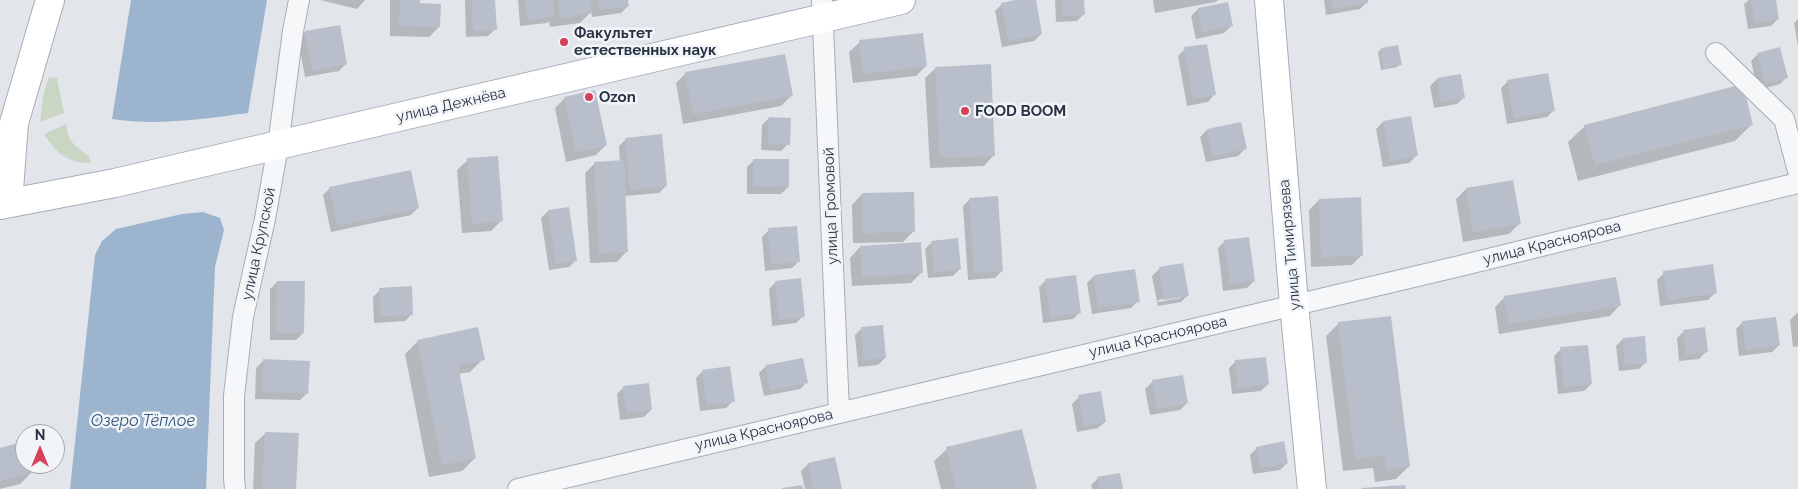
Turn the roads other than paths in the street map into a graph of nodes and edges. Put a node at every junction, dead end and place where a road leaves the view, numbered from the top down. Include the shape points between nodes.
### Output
1 (50, 0) edge
2 (299, 0) edge
3 (901, 0) edge
4 (1269, 0) edge
5 (823, 9) edge
6 (1716, 53) dead end
7 (278, 146) junction
8 (1798, 171) edge
9 (1798, 183) edge
10 (4, 204) edge
11 (1294, 304) junction
12 (839, 412) junction
13 (235, 489) edge
14 (518, 489) edge
15 (1312, 489) edge

1 - 10 main road via 14,123
2 - 7 street, улица Крупской
3 - 5 main road, улица Дежнёва
4 - 11 main road, улица Тимирязева
5 - 7 main road, улица Дежнёва
5 - 12 street, улица Громовой
6 - 8 street via 1784,119
7 - 10 main road, улица Дежнёва
7 - 13 street, улица Крупской via 243,317 234,396
9 - 11 street, улица Красноярова
11 - 12 street, улица Красноярова
11 - 15 main road, улица Тимирязева
12 - 14 street, улица Красноярова

